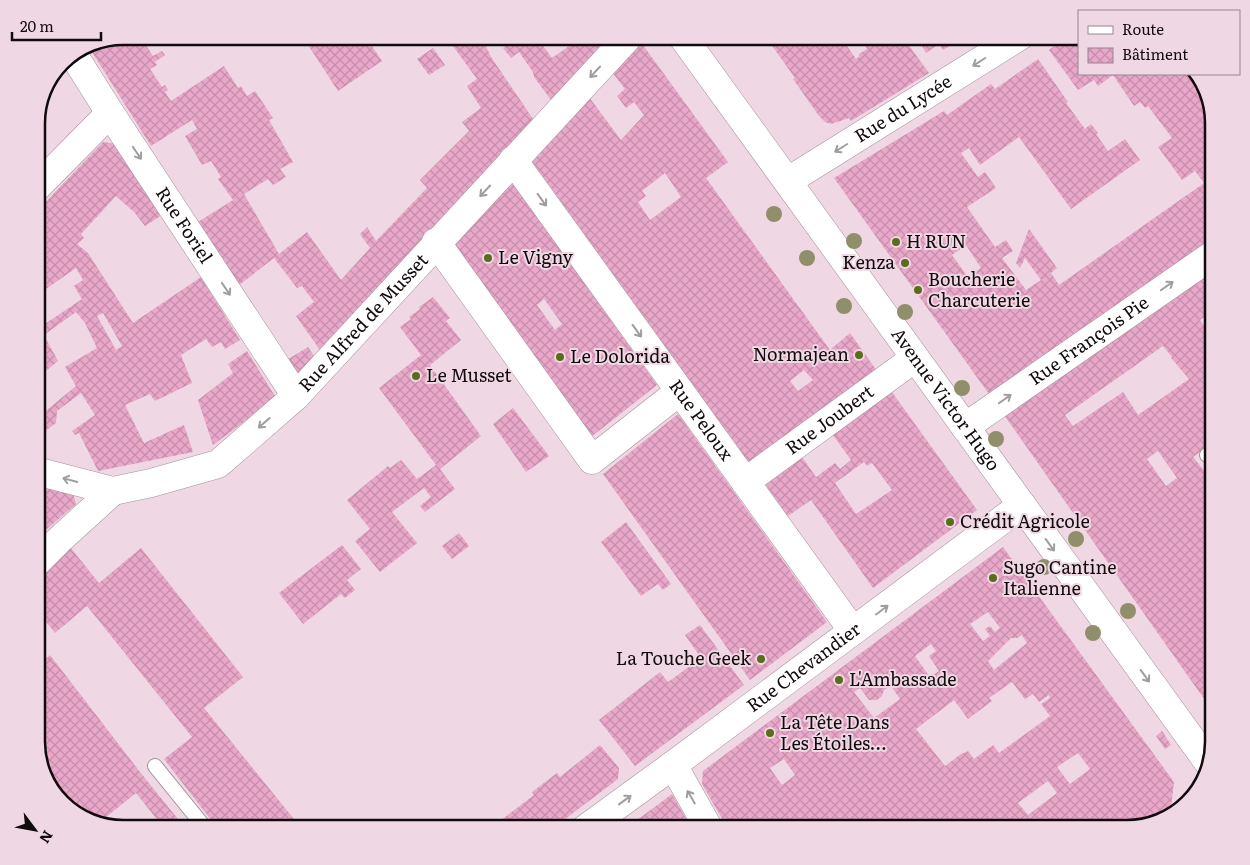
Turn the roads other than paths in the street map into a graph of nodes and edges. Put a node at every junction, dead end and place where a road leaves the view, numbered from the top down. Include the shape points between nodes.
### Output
1 (620, 45) edge
2 (689, 45) edge
3 (1006, 45) edge
4 (77, 60) edge
5 (110, 113) junction
6 (513, 160) junction
7 (45, 179) edge
8 (788, 181) junction
9 (436, 242) junction
10 (1205, 260) edge
11 (915, 358) junction
12 (680, 391) junction
13 (296, 396) junction
14 (965, 427) junction
15 (45, 473) edge
16 (745, 482) junction
17 (113, 491) junction
18 (1022, 505) junction
19 (45, 554) edge
20 (854, 631) junction
21 (1203, 756) edge
22 (673, 765) junction
23 (155, 766) dead end
24 (199, 820) edge
25 (597, 820) edge
26 (704, 820) edge

1 -> 6 street, Rue Alfred de Musset
2 - 8 street, Avenue Victor Hugo
3 -> 8 street, Rue du Lycée
4 - 5 street, Rue Foriel
5 - 7 street
5 -> 13 street, Rue Foriel
6 -> 9 street, Rue Alfred de Musset
6 -> 12 street, Rue Peloux
8 - 11 street, Avenue Victor Hugo
9 - 12 street via 592,460
9 - 13 street, Rue Alfred de Musset
14 -> 10 street, Rue François Pie
11 - 14 street, Avenue Victor Hugo
11 - 16 street, Rue Joubert
12 - 16 street, Rue Peloux
13 -> 17 street, Rue Alfred de Musset via 218,464 152,484
14 - 18 street, Avenue Victor Hugo
17 -> 15 street, Rue Alfred de Musset
16 - 20 street, Rue Peloux
17 - 19 street
20 -> 18 street, Rue Chevandier
18 -> 21 street, Avenue Victor Hugo
20 - 22 street, Rue Chevandier
25 -> 22 street, Rue Chevandier
26 -> 22 street
23 - 24 lane

